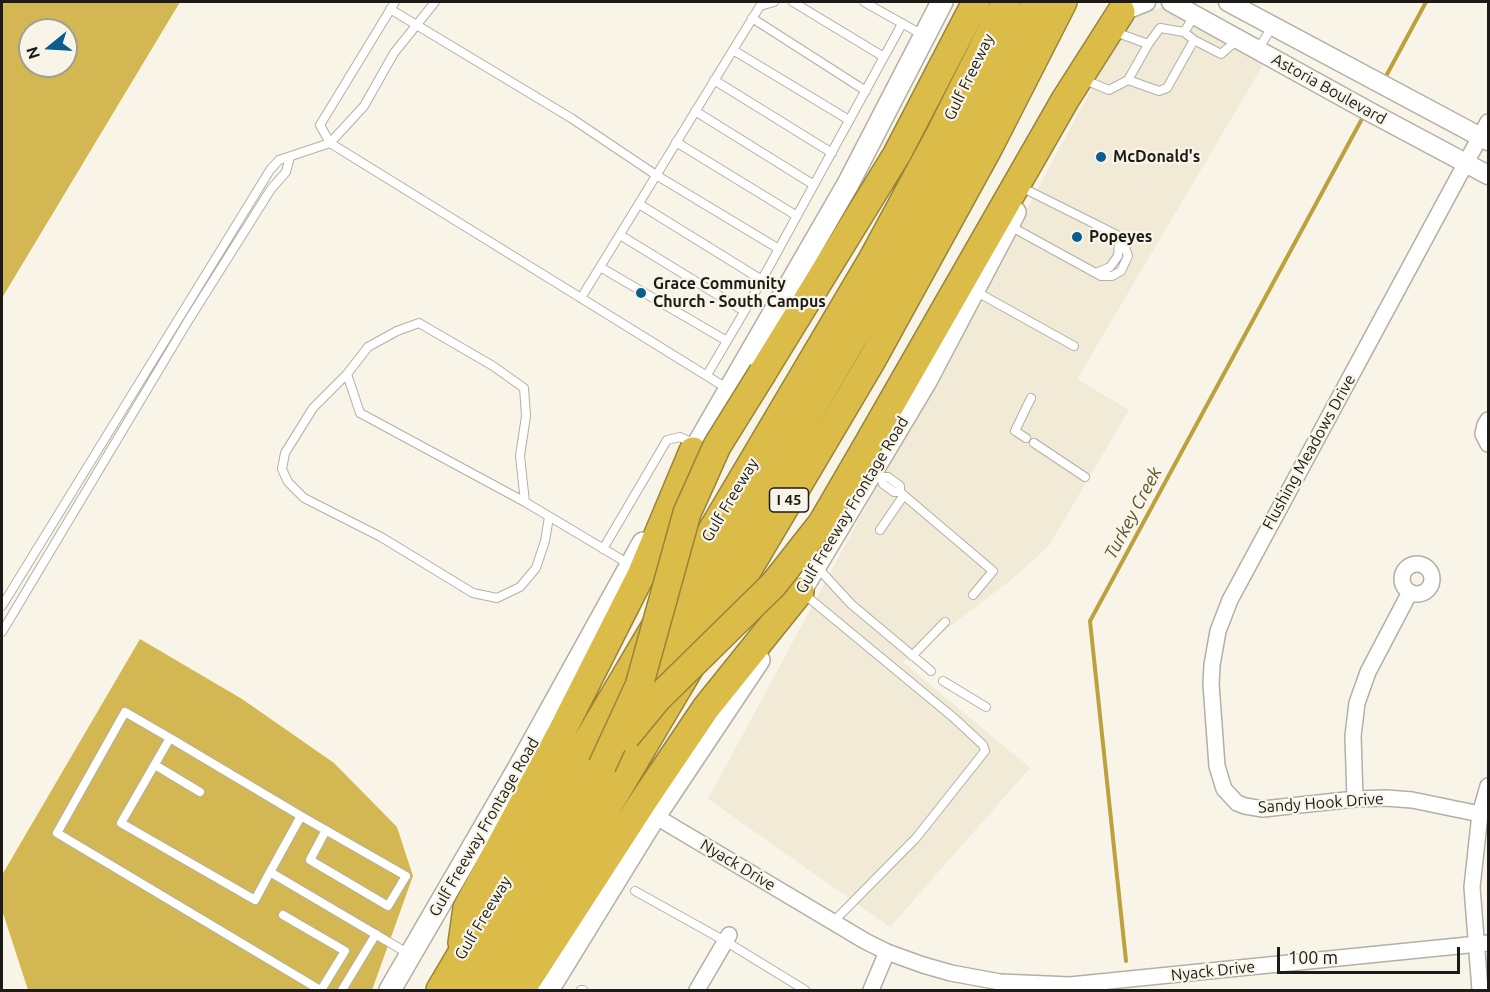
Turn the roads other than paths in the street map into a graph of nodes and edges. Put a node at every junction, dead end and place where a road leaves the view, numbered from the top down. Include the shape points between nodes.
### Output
1 (435, 2) edge
2 (774, 2) edge
3 (793, 2) edge
4 (864, 2) edge
5 (940, 2) edge
6 (976, 2) edge
7 (1006, 2) edge
8 (1036, 2) edge
9 (1063, 2) edge
10 (1146, 2) edge
11 (1171, 2) edge
12 (1228, 2) edge
13 (392, 5) edge
14 (1119, 14) edge
15 (1195, 15) junction
16 (752, 18) junction
17 (902, 24) junction
18 (416, 25) junction
19 (1273, 26) junction
20 (1184, 32) junction
21 (924, 36) junction
22 (1238, 39) junction
23 (1194, 40) junction
24 (1148, 44) junction
25 (733, 50) junction
26 (1258, 50) junction
27 (884, 57) junction
28 (714, 80) junction
29 (1085, 80) junction
30 (1128, 80) junction
31 (866, 91) junction
32 (695, 111) junction
33 (849, 120) junction
34 (1486, 133) edge
35 (676, 142) junction
36 (330, 143) junction
37 (832, 153) junction
38 (290, 158) junction
39 (1467, 164) junction
40 (656, 175) junction
41 (1488, 175) edge
42 (814, 185) junction
43 (1027, 190) junction
44 (639, 204) junction
45 (797, 216) junction
46 (1008, 225) junction
47 (620, 235) junction
48 (779, 249) junction
49 (600, 267) junction
50 (762, 280) junction
51 (974, 290) junction
52 (581, 298) junction
53 (744, 311) junction
54 (727, 341) junction
55 (1074, 346) dead end
56 (147, 370) junction
57 (347, 374) junction
58 (156, 375) junction
59 (707, 375) junction
60 (729, 390) junction
61 (1031, 398) dead end
62 (1488, 420) edge
63 (1488, 444) edge
64 (695, 448) junction
65 (877, 474) junction
66 (1085, 477) dead end
67 (902, 494) junction
68 (525, 502) junction
69 (549, 517) junction
70 (880, 530) dead end
71 (45, 536) junction
72 (54, 544) junction
73 (603, 549) junction
74 (631, 565) junction
75 (816, 566) junction
76 (801, 591) junction
77 (1410, 592) dead end
78 (973, 595) dead end
79 (2, 606) edge
80 (945, 622) dead end
81 (2, 632) edge
82 (912, 656) junction
83 (931, 671) dead end
84 (943, 681) dead end
85 (986, 707) dead end
86 (170, 738) junction
87 (155, 765) junction
88 (603, 766) junction
89 (1488, 786) edge
90 (200, 792) dead end
91 (1355, 799) junction
92 (1233, 800) joint
93 (1480, 814) junction
94 (301, 816) junction
95 (655, 816) junction
96 (326, 830) junction
97 (270, 872) junction
98 (635, 891) dead end
99 (283, 915) dead end
100 (833, 922) junction
101 (376, 934) junction
102 (727, 938) junction
103 (1482, 944) edge
104 (888, 952) junction
105 (411, 955) junction
106 (460, 957) junction
107 (320, 990) edge
108 (342, 990) edge
109 (390, 990) edge
110 (440, 990) edge
111 (470, 990) edge
112 (499, 990) edge
113 (517, 990) edge
114 (548, 990) edge
115 (697, 990) edge
116 (805, 990) edge
117 (871, 990) edge
118 (1480, 990) edge

1 - 18 lane
2 - 16 lane via 760,6
3 - 27 lane
4 - 17 lane
5 - 21 main road, Gulf Freeway Frontage Road
6 - 88 highway, bridge via 897,154 717,446 687,513 639,686
7 - 106 highway, Gulf Freeway via 872,260
8 - 88 highway, Gulf Freeway, bridge via 938,193
9 - 112 highway, I 45 via 872,360
10 - 14 street
11 - 15 street, Astoria Boulevard
12 - 19 street, Astoria Boulevard
13 - 18 lane
13 - 36 lane via 320,125
14 - 24 lane
14 - 29 main road, Gulf Freeway Frontage Road
14 - 88 highway, bridge via 1065,100 822,523 774,584 658,698
15 - 20 lane
15 - 22 street, Astoria Boulevard
16 - 25 lane
16 - 31 lane
17 - 21 lane
17 - 27 lane
18 - 36 lane via 394,53 364,106
18 - 40 lane via 571,118
19 - 26 lane
19 - 34 street, Astoria Boulevard
20 - 23 lane
20 - 24 lane via 1160,28
21 - 60 main road, Gulf Freeway Frontage Road via 848,184
22 - 23 lane via 1221,54
22 - 26 street, Astoria Boulevard
23 - 30 lane via 1167,88 1159,91
24 - 30 lane
25 - 28 lane
25 - 33 lane
26 - 39 street, Astoria Boulevard
27 - 31 lane
28 - 32 lane
28 - 37 lane
29 - 30 lane via 1109,90
29 - 43 main road, Gulf Freeway Frontage Road
31 - 33 lane
32 - 35 lane
32 - 42 lane
33 - 37 lane
34 - 39 street, Flushing Meadows Drive
35 - 40 lane
35 - 45 lane
36 - 38 lane
36 - 52 lane
37 - 42 lane
38 - 56 lane via 279,160 270,170
38 - 58 lane via 286,172 271,189
39 - 41 street, Astoria Boulevard
39 - 92 street, Flushing Meadows Drive via 1223,616 1214,649 1211,697 1217,766 1224,789
40 - 44 lane
40 - 48 lane
42 - 45 lane
43 - 46 main road, Gulf Freeway Frontage Road
43 - 46 lane via 1119,236 1128,256 1121,271 1106,277 1096,273
44 - 47 lane
44 - 50 lane
45 - 48 lane
46 - 51 main road, Gulf Freeway Frontage Road
47 - 49 lane
47 - 53 lane
48 - 50 lane
49 - 52 lane
49 - 54 lane
50 - 53 lane
51 - 55 lane
51 - 65 main road, Gulf Freeway Frontage Road
52 - 59 lane
53 - 54 lane
54 - 59 lane
56 - 58 lane
56 - 71 lane
57 - 68 lane via 360,412
57 - 68 lane via 368,348 420,322 524,388 526,416 520,456
57 - 69 lane via 313,408 285,453 282,469 288,482 304,498 390,542 473,593 497,598 520,587 536,568
58 - 72 lane
59 - 60 lane
60 - 64 main road, Gulf Freeway Frontage Road
61 - 66 lane via 1015,431
62 - 63 street via 1483,434
64 - 73 lane via 681,437 667,440
64 - 74 main road, Gulf Freeway Frontage Road
64 - 106 highway via 636,585 467,908
65 - 67 lane via 883,484
65 - 75 main road, Gulf Freeway Frontage Road
67 - 70 lane
67 - 78 lane via 993,571
68 - 69 lane
69 - 73 lane
71 - 72 lane
71 - 79 lane
72 - 81 lane
73 - 74 lane
74 - 105 main road, Gulf Freeway Frontage Road
75 - 76 main road, Gulf Freeway Frontage Road
75 - 82 lane via 851,604
76 - 95 main road, Gulf Freeway Frontage Road
76 - 100 lane via 954,718 985,751 916,838
76 - 113 highway via 706,708 525,984
77 - 91 street via 1368,672 1357,703 1353,736
80 - 82 lane
82 - 83 lane
84 - 85 lane
86 - 87 lane
86 - 94 lane
86 - 107 lane via 125,712 57,833
87 - 90 lane
87 - 97 lane via 122,823 255,900
88 - 111 highway, Gulf Freeway
89 - 93 street
91 - 92 street, Sandy Hook Drive via 1263,809
91 - 93 street, Sandy Hook Drive via 1400,799
93 - 103 street via 1472,887
94 - 96 lane
94 - 97 lane
95 - 100 street, Nyack Drive
95 - 114 main road, Gulf Freeway Frontage Road
96 - 96 lane via 406,876 388,906 310,860
97 - 101 lane
98 - 102 lane
99 - 107 lane via 345,951
100 - 104 street, Nyack Drive
101 - 105 lane
101 - 108 lane
102 - 115 street
102 - 116 lane
103 - 104 street, Nyack Drive via 1070,985 975,978
103 - 118 street
104 - 117 street
105 - 109 main road, Gulf Freeway Frontage Road
106 - 110 highway, Gulf Freeway

